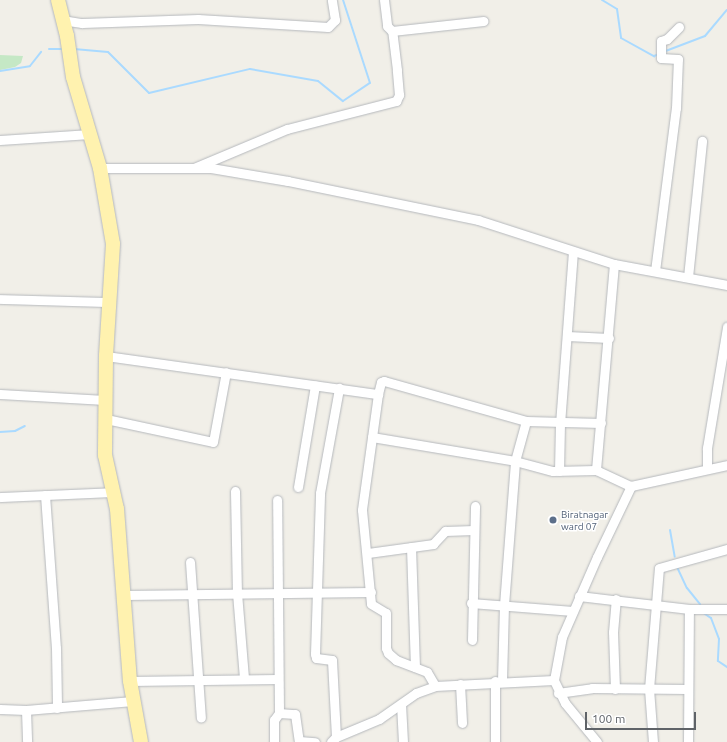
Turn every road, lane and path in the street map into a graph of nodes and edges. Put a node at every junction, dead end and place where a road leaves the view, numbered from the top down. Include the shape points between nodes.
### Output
1 (58, 0) edge
2 (332, 0) edge
3 (384, 0) edge
4 (62, 20) junction
5 (483, 21) dead end
6 (679, 27) dead end
7 (392, 31) junction
8 (90, 134) junction
9 (0, 140) edge
10 (702, 141) dead end
11 (100, 168) junction
12 (192, 168) junction
13 (573, 252) junction
14 (614, 264) junction
15 (655, 271) junction
16 (688, 277) junction
17 (727, 282) edge
18 (0, 299) edge
19 (110, 302) junction
20 (727, 327) edge
21 (566, 336) junction
22 (609, 338) junction
23 (106, 356) junction
24 (226, 372) junction
25 (315, 385) junction
26 (339, 388) junction
27 (0, 394) edge
28 (378, 394) junction
29 (106, 400) junction
30 (106, 419) junction
31 (526, 421) junction
32 (601, 423) junction
33 (560, 424) junction
34 (372, 437) junction
35 (515, 462) junction
36 (727, 465) edge
37 (707, 469) junction
38 (596, 470) junction
39 (558, 471) junction
40 (631, 486) junction
41 (298, 487) dead end
42 (235, 491) dead end
43 (113, 492) junction
44 (0, 496) edge
45 (45, 496) junction
46 (277, 500) dead end
47 (475, 506) dead end
48 (474, 530) junction
49 (411, 547) junction
50 (727, 549) edge
51 (368, 554) junction
52 (190, 562) dead end
53 (279, 592) junction
54 (317, 592) junction
55 (371, 592) junction
56 (191, 593) junction
57 (237, 593) junction
58 (125, 595) junction
59 (579, 596) junction
60 (616, 599) junction
61 (471, 603) junction
62 (504, 605) junction
63 (655, 605) junction
64 (688, 609) junction
65 (727, 609) edge
66 (573, 611) junction
67 (472, 640) dead end
68 (415, 668) junction
69 (198, 679) junction
70 (244, 679) junction
71 (278, 679) junction
72 (554, 680) junction
73 (130, 681) junction
74 (498, 681) junction
75 (460, 684) junction
76 (435, 686) junction
77 (615, 689) junction
78 (649, 689) junction
79 (687, 689) junction
80 (558, 693) junction
81 (133, 701) junction
82 (401, 704) junction
83 (57, 708) junction
84 (0, 709) edge
85 (26, 710) junction
86 (279, 713) junction
87 (201, 718) dead end
88 (462, 723) dead end
89 (334, 740) edge
90 (27, 742) edge
91 (141, 742) edge
92 (274, 742) edge
93 (315, 742) edge
94 (403, 742) edge
95 (495, 742) edge
96 (597, 742) edge
97 (653, 742) edge
98 (688, 742) edge

1 - 4 main road
2 - 4 street via 335,20 328,27 198,19 82,23
3 - 7 street via 386,26
4 - 8 main road via 71,66
5 - 7 street
6 - 15 street via 667,39 661,41 662,58 678,59 676,108
7 - 12 street via 397,70 396,101 287,129
8 - 9 street
8 - 11 main road
10 - 16 street
11 - 12 street
11 - 19 main road via 113,244
12 - 13 street via 211,168 288,181 478,220
13 - 14 street
13 - 21 street
14 - 15 street
14 - 22 street
15 - 16 street
16 - 17 street
18 - 19 street
19 - 23 main road
20 - 37 street via 707,448
21 - 22 street
21 - 33 street
22 - 32 street
23 - 24 street
23 - 29 main road
24 - 25 street
24 - 30 street via 213,442
25 - 26 street
25 - 41 street
26 - 28 street
26 - 54 street via 320,493
27 - 29 street
28 - 31 street via 384,380
28 - 34 street
29 - 30 main road
30 - 43 main road via 106,463
31 - 33 street
31 - 35 street
32 - 33 street
32 - 38 street
33 - 39 street
34 - 35 street
34 - 51 street via 362,510
35 - 39 street
35 - 62 street
36 - 37 street
37 - 40 street
38 - 39 street
38 - 40 street
40 - 59 street
42 - 57 street
43 - 45 street
43 - 58 main road
44 - 45 street
45 - 83 street via 56,648
46 - 53 street
47 - 48 street
48 - 49 street via 446,531 433,544
48 - 61 street
49 - 51 street
49 - 68 street
50 - 63 street via 659,568
51 - 55 street
52 - 56 street
53 - 54 street
53 - 57 street
53 - 71 street
54 - 55 street
54 - 89 street via 315,654 316,658 332,660
55 - 68 street via 372,607 382,608 386,613 388,653 396,660
56 - 57 street
56 - 58 street
56 - 69 street
57 - 70 street
58 - 73 main road
59 - 60 street
59 - 66 street
60 - 63 street
60 - 77 street via 613,632
61 - 62 street
61 - 67 street
62 - 66 street
62 - 74 street
63 - 64 street
63 - 78 street
64 - 65 street
64 - 79 street
66 - 72 street via 562,637
68 - 76 street via 427,672
69 - 70 street
69 - 73 street
69 - 87 street
70 - 71 street
71 - 86 street
72 - 74 street
72 - 80 street
73 - 81 main road
74 - 75 street
74 - 95 street
75 - 76 street
75 - 88 street
76 - 82 street via 416,693
77 - 78 street
77 - 80 street
78 - 79 street
78 - 97 street
79 - 98 street
80 - 96 street
81 - 83 street
81 - 91 main road
82 - 89 street via 379,719
82 - 94 street
83 - 85 street
84 - 85 street
85 - 90 street
86 - 92 street via 274,720
86 - 93 street via 295,714 299,741

